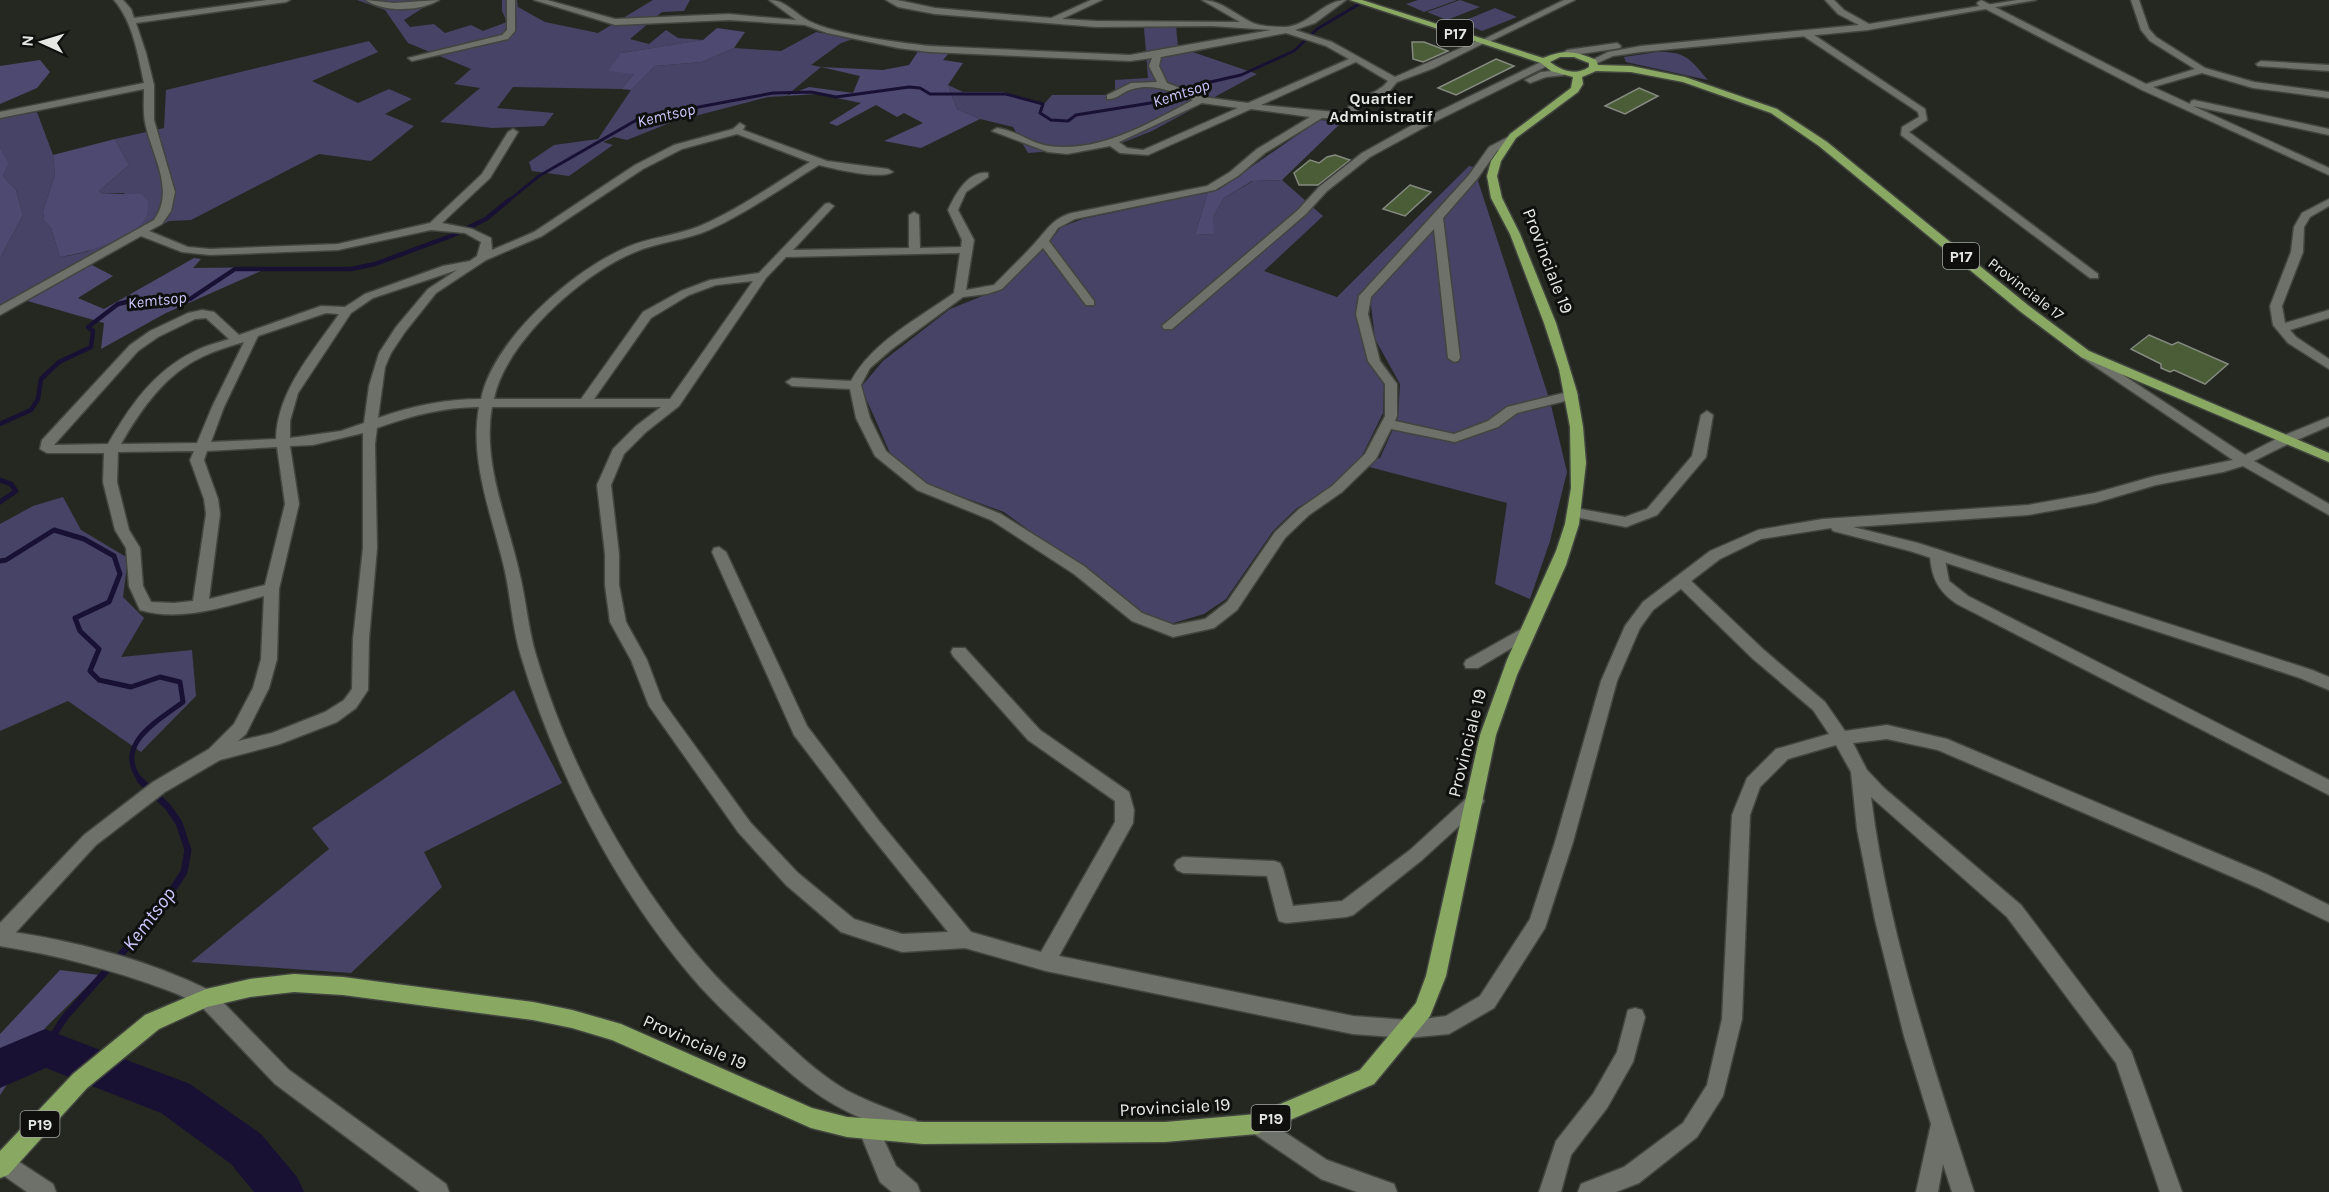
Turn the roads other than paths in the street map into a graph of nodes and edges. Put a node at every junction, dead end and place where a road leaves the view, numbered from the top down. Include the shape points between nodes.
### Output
1 (118, 0) edge
2 (286, 0) edge
3 (369, 0) edge
4 (435, 0) edge
5 (511, 0) edge
6 (538, 0) edge
7 (773, 0) edge
8 (890, 0) edge
9 (1098, 0) edge
10 (1206, 0) edge
11 (1342, 0) edge
12 (1354, 0) edge
13 (1571, 0) edge
14 (1829, 0) edge
15 (2032, 0) edge
16 (2135, 0) edge
17 (1990, 3) edge
18 (131, 21) junction
19 (1052, 21) junction
20 (806, 23) junction
21 (1185, 24) junction
22 (1252, 25) junction
23 (1864, 25) junction
24 (1286, 30) junction
25 (1804, 33) junction
26 (1482, 42) junction
27 (1217, 43) junction
28 (1682, 43) junction
29 (1567, 54) junction
30 (1157, 55) junction
31 (412, 58) dead end
32 (1358, 58) junction
33 (1545, 62) junction
34 (2261, 64) dead end
35 (1594, 65) junction
36 (2329, 68) edge
37 (2202, 70) junction
38 (1569, 74) junction
39 (1394, 80) junction
40 (149, 85) junction
41 (1164, 85) junction
42 (2145, 88) junction
43 (1383, 93) junction
44 (2329, 95) edge
45 (1110, 97) dead end
46 (1201, 100) junction
47 (2176, 103) junction
48 (1245, 107) junction
49 (1394, 110) junction
50 (0, 115) edge
51 (1320, 115) junction
52 (1349, 115) junction
53 (1427, 121) junction
54 (1440, 125) junction
55 (997, 131) dead end
56 (513, 132) dead end
57 (2329, 132) edge
58 (1511, 140) junction
59 (1112, 142) junction
60 (818, 161) junction
61 (1352, 166) junction
62 (888, 172) dead end
63 (2329, 172) edge
64 (984, 175) dead end
65 (2329, 202) edge
66 (829, 206) dead end
67 (914, 215) dead end
68 (1438, 217) junction
69 (434, 225) junction
70 (141, 232) junction
71 (1042, 241) junction
72 (915, 250) junction
73 (968, 250) junction
74 (782, 254) junction
75 (479, 261) junction
76 (762, 276) junction
77 (2094, 276) dead end
78 (960, 294) junction
79 (1090, 303) dead end
80 (0, 311) edge
81 (347, 311) junction
82 (2329, 314) edge
83 (1168, 326) dead end
84 (2282, 329) junction
85 (253, 335) junction
86 (237, 340) junction
87 (2085, 354) junction
88 (1454, 358) dead end
89 (2329, 365) edge
90 (792, 382) dead end
91 (855, 385) junction
92 (1572, 394) junction
93 (485, 402) junction
94 (674, 403) junction
95 (584, 404) junction
96 (1707, 415) dead end
97 (2329, 421) edge
98 (1387, 424) junction
99 (371, 426) junction
100 (2285, 440) junction
101 (284, 443) junction
102 (201, 447) junction
103 (112, 448) junction
104 (2329, 458) edge
105 (2244, 461) junction
106 (2329, 510) edge
107 (1575, 513) junction
108 (1823, 524) junction
109 (719, 552) dead end
110 (1937, 554) junction
111 (1681, 580) junction
112 (272, 589) junction
113 (200, 606) junction
114 (1527, 632) junction
115 (959, 652) dead end
116 (1472, 664) dead end
117 (2329, 684) edge
118 (1839, 738) junction
119 (215, 754) junction
120 (1859, 772) junction
121 (2329, 788) edge
122 (1475, 801) junction
123 (1183, 865) dead end
124 (2329, 914) edge
125 (0, 937) edge
126 (965, 939) junction
127 (1046, 962) junction
128 (206, 998) junction
129 (1635, 1017) dead end
130 (1407, 1029) junction
131 (1257, 1124) junction
132 (1941, 1125) junction
133 (868, 1128) junction
134 (923, 1133) junction
135 (2, 1165) edge
136 (45, 1192) edge
137 (438, 1192) edge
138 (909, 1192) edge
139 (1386, 1192) edge
140 (1550, 1192) edge
141 (1589, 1192) edge
142 (1927, 1192) edge
143 (1962, 1192) edge
144 (2171, 1192) edge

1 - 18 street
2 - 18 street
3 - 4 street via 395,7
5 - 31 street via 512,32 505,37
6 - 20 street via 615,22 729,17
7 - 20 street
8 - 19 street via 935,11
9 - 19 street
10 - 22 street
11 - 24 street via 1312,21
12 - 26 main road, P17
13 - 26 street
14 - 23 street
15 - 17 street
16 - 37 street via 2145,30 2153,39
17 - 23 street
17 - 42 street via 2071,51
18 - 40 street
19 - 21 street
20 - 30 street via 929,49 1092,58
21 - 22 street
21 - 27 street
22 - 24 street
23 - 25 street
23 - 28 street
24 - 27 street
24 - 32 street via 1308,35
25 - 28 street
25 - 77 street via 1922,111 1924,118 1905,129 1905,134
26 - 33 main road, P17
26 - 39 street
27 - 30 street
28 - 29 street via 1618,46
28 - 35 street via 1621,52
29 - 33 main road via 1553,55
29 - 35 main road via 1582,56
30 - 41 street via 1154,66
32 - 39 street
32 - 48 street
33 - 38 main road
33 - 53 street
34 - 36 street
35 - 38 main road via 1589,72
35 - 87 main road, Provinciale 17 / P17 via 1685,80 1750,100 1784,117
37 - 42 street
37 - 44 street via 2253,85
38 - 54 street via 1538,77
38 - 58 main road, Provinciale 19 / P19 via 1578,84 1575,90 1527,123
39 - 43 street
40 - 50 street
40 - 70 street via 149,120 170,192 166,211 158,222
41 - 45 street via 1131,86
41 - 46 street
42 - 47 street
43 - 49 street
43 - 52 street via 1357,101
46 - 48 street
46 - 59 street
47 - 57 street
47 - 63 street
48 - 51 street
48 - 59 street via 1144,153 1124,151
49 - 52 street
49 - 53 street
51 - 52 street
51 - 71 street via 1211,188 1072,216 1054,226
53 - 54 street
53 - 61 street
54 - 61 street via 1386,154
55 - 59 street via 1065,151
56 - 69 street via 486,176
58 - 68 street via 1493,149
58 - 92 main road, Provinciale 19 / P19 via 1495,166 1493,190 1533,282
60 - 62 street
60 - 75 street via 738,128 658,157 538,234
60 - 93 street via 701,230 628,250 589,273 513,349 498,369
61 - 83 street
64 - 73 street via 962,190 953,210 966,232
65 - 84 street via 2306,215 2298,227 2297,252 2276,306
66 - 74 street
67 - 72 street
68 - 88 street
68 - 98 street via 1365,296 1362,314 1374,361 1392,384
69 - 70 street via 348,245 210,252 186,250
69 - 75 street via 463,228 487,240
70 - 80 street
71 - 78 street via 998,286
71 - 79 street
72 - 73 street
72 - 74 street
73 - 78 street
74 - 76 street
75 - 81 street via 447,268 369,296
75 - 99 street via 432,291 400,330 379,367
76 - 94 street
76 - 95 street via 714,282 685,293 648,315
78 - 91 street via 865,366
81 - 85 street via 325,309
81 - 101 street via 292,393 283,421
82 - 84 street
84 - 89 street
85 - 86 street
85 - 102 street
86 - 103 street via 198,354 173,369 154,386
86 - 103 street via 210,315 202,314 154,334 126,356 47,443 47,449 54,450
87 - 100 main road, Provinciale 17 / P17
87 - 105 street
90 - 91 street
91 - 98 street via 862,418 879,453 922,487 996,517 1079,570 1137,617 1173,631 1209,624 1232,606 1280,535 1371,456
92 - 98 street via 1512,410 1493,424 1455,438
92 - 107 main road, Provinciale 19 / P19 via 1576,418
93 - 95 street
93 - 99 street via 432,408
93 - 134 street via 489,485 512,568 527,652 553,726 620,862 689,959 780,1052 837,1096
94 - 95 street
94 - 126 street via 618,452 604,485 618,622 639,660 655,702 744,826 792,879 849,926 902,943
96 - 107 street via 1700,457 1652,512 1626,522
97 - 100 street
99 - 101 street via 313,441
99 - 119 street via 370,548 360,690 350,704 332,717 274,739
100 - 104 main road, Provinciale 17 / P17
100 - 105 street
101 - 102 street
101 - 112 street via 292,504
102 - 103 street
102 - 113 street via 197,460 213,514
103 - 113 street via 108,463 110,482 122,530 133,548 140,598 145,606 161,611
105 - 106 street
105 - 108 street via 2095,498 2028,510
107 - 114 main road, Provinciale 19 / P19 via 1557,568
108 - 110 street
108 - 111 street via 1758,536 1715,555
109 - 126 street via 800,730
110 - 117 street
110 - 121 street via 1939,580 1982,611
111 - 118 street via 1758,654 1820,706
111 - 130 street via 1648,606 1633,626 1610,681 1538,922 1487,1002 1449,1025
112 - 113 street
112 - 119 street via 269,659 261,688 240,729
114 - 116 street
114 - 122 main road, Provinciale 19 / P19 via 1499,696
115 - 127 street via 1034,735 1123,797 1124,823
118 - 120 street
118 - 124 street via 1887,732 1941,744 2262,881
118 - 141 street via 1782,754 1753,783 1741,815 1732,1019 1716,1089 1690,1130 1631,1175
119 - 125 street via 159,787 90,840
120 - 132 street via 1884,920
120 - 144 street via 2014,911 2124,1058
122 - 123 street via 1416,855 1346,909 1286,915 1274,869
122 - 130 main road, Provinciale 19 / P19 via 1436,976 1424,1009
125 - 128 street via 46,944 118,964 181,985
126 - 127 street
127 - 130 street via 1353,1025
128 - 133 main road, Provinciale 19 / P19 via 294,983 533,1011 614,1031 812,1118
128 - 135 main road, Provinciale 19 / P19 via 152,1022 108,1055
128 - 137 street via 282,1077
129 - 140 street via 1626,1055 1600,1101 1563,1148
130 - 131 main road, Provinciale 19 / P19 via 1367,1077
131 - 134 main road, Provinciale 19 / P19 via 1165,1132
131 - 139 street via 1321,1168
132 - 142 street
132 - 143 street
133 - 134 main road, Provinciale 19 / P19
133 - 138 street via 888,1174
135 - 136 street

